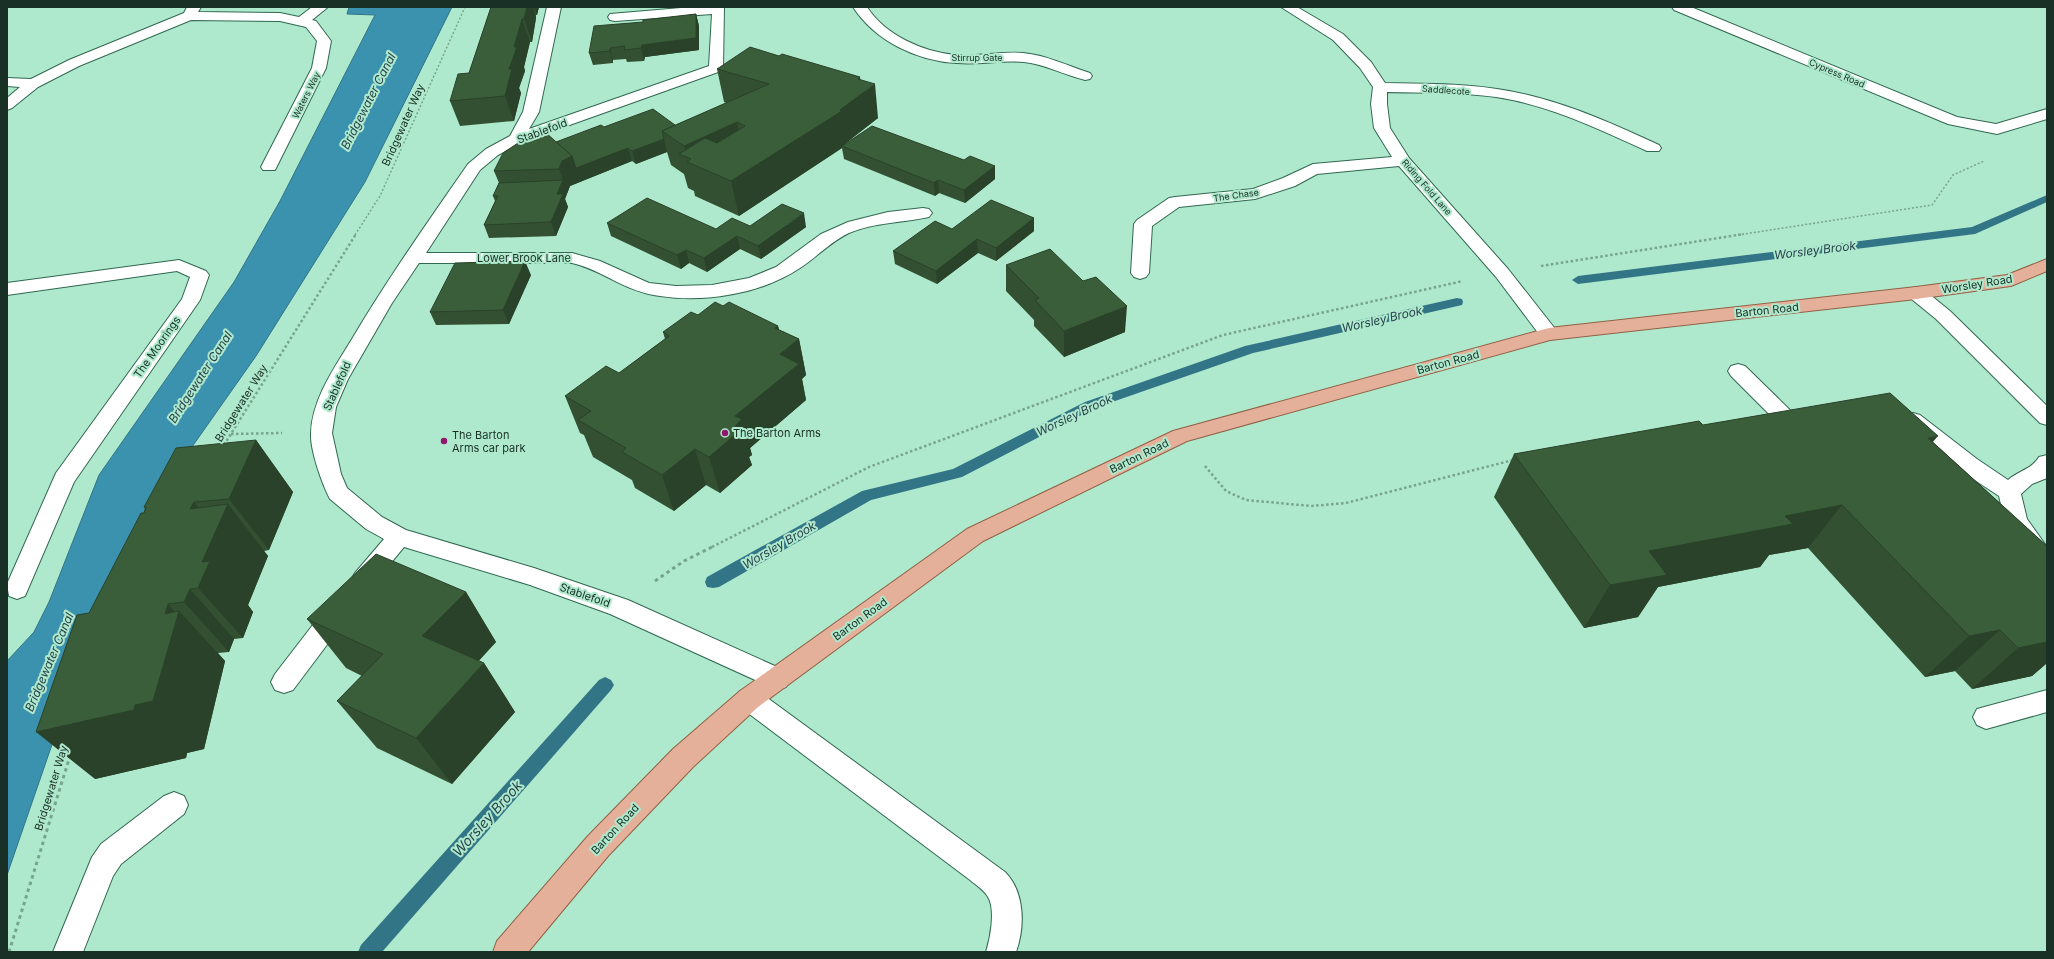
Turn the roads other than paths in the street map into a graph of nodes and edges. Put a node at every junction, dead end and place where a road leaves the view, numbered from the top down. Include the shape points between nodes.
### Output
1 (321, 7) edge
2 (554, 7) edge
3 (860, 7) edge
4 (1288, 7) edge
5 (1679, 7) edge
6 (192, 11) edge
7 (615, 17) dead end
8 (301, 22) junction
9 (1085, 76) dead end
10 (7, 82) edge
11 (33, 84) junction
12 (1380, 87) junction
13 (7, 105) edge
14 (2047, 114) edge
15 (516, 140) junction
16 (1653, 148) dead end
17 (1403, 161) junction
18 (269, 167) dead end
19 (923, 213) dead end
20 (412, 258) junction
21 (2047, 264) edge
22 (1140, 272) dead end
23 (7, 289) edge
24 (1922, 292) junction
25 (1549, 334) junction
26 (1738, 371) dead end
27 (1824, 416) edge
28 (1898, 416) edge
29 (2047, 418) edge
30 (2047, 463) edge
31 (2010, 492) junction
32 (399, 537) junction
33 (2047, 564) edge
34 (17, 589) dead end
35 (777, 679) junction
36 (284, 682) dead end
37 (748, 699) junction
38 (2047, 701) edge
39 (1986, 717) dead end
40 (174, 805) dead end
41 (68, 952) edge
42 (508, 952) edge
43 (1001, 952) edge

1 - 8 street
2 - 15 street via 531,112
3 - 9 street, Stirrup Gate via 864,15 886,35 927,54 957,59 999,56 1032,59
4 - 12 street via 1338,37 1366,66
5 - 14 street, Cypress Road via 1953,121 1997,129
6 - 8 street, Waters Way via 280,17
6 - 11 street
7 - 15 street, Stablefold via 719,9 716,68
8 - 18 street, Waters Way via 311,24 324,41 320,68
10 - 11 street
11 - 13 street
12 - 16 street, Saddlecote via 1456,90 1512,96 1596,122
12 - 17 street, Riding Fold Lane via 1382,128
15 - 20 street, Stablefold via 492,152 474,167
17 - 22 street, The Chase via 1313,169 1289,182 1255,194 1175,202 1143,224
17 - 25 street, Riding Fold Lane via 1502,272
19 - 20 street, Lower Brook Lane via 877,219 853,226 832,234 780,272 746,284 706,291 683,292 642,287 627,282 587,260 572,258
20 - 32 street, Stablefold via 338,379 326,408 321,433 330,474 338,493 374,523
21 - 24 main road, Worsley Road via 2011,280
23 - 34 street, The Moorings via 179,265 200,275 191,300 64,479
24 - 25 main road, Barton Road
24 - 29 street
25 - 35 main road, Barton Road via 1180,436 975,535
26 - 27 street via 1787,420
28 - 31 street via 1912,419 1969,465
30 - 31 street via 2042,470 2024,478
31 - 33 street via 2016,521
32 - 35 street, Stablefold via 534,577 620,607
32 - 36 street
35 - 37 main road, Barton Road
37 - 42 main road, Barton Road via 683,758 598,846
37 - 43 street via 980,870 999,887 1007,919
38 - 39 street
40 - 41 street via 111,854 102,866

